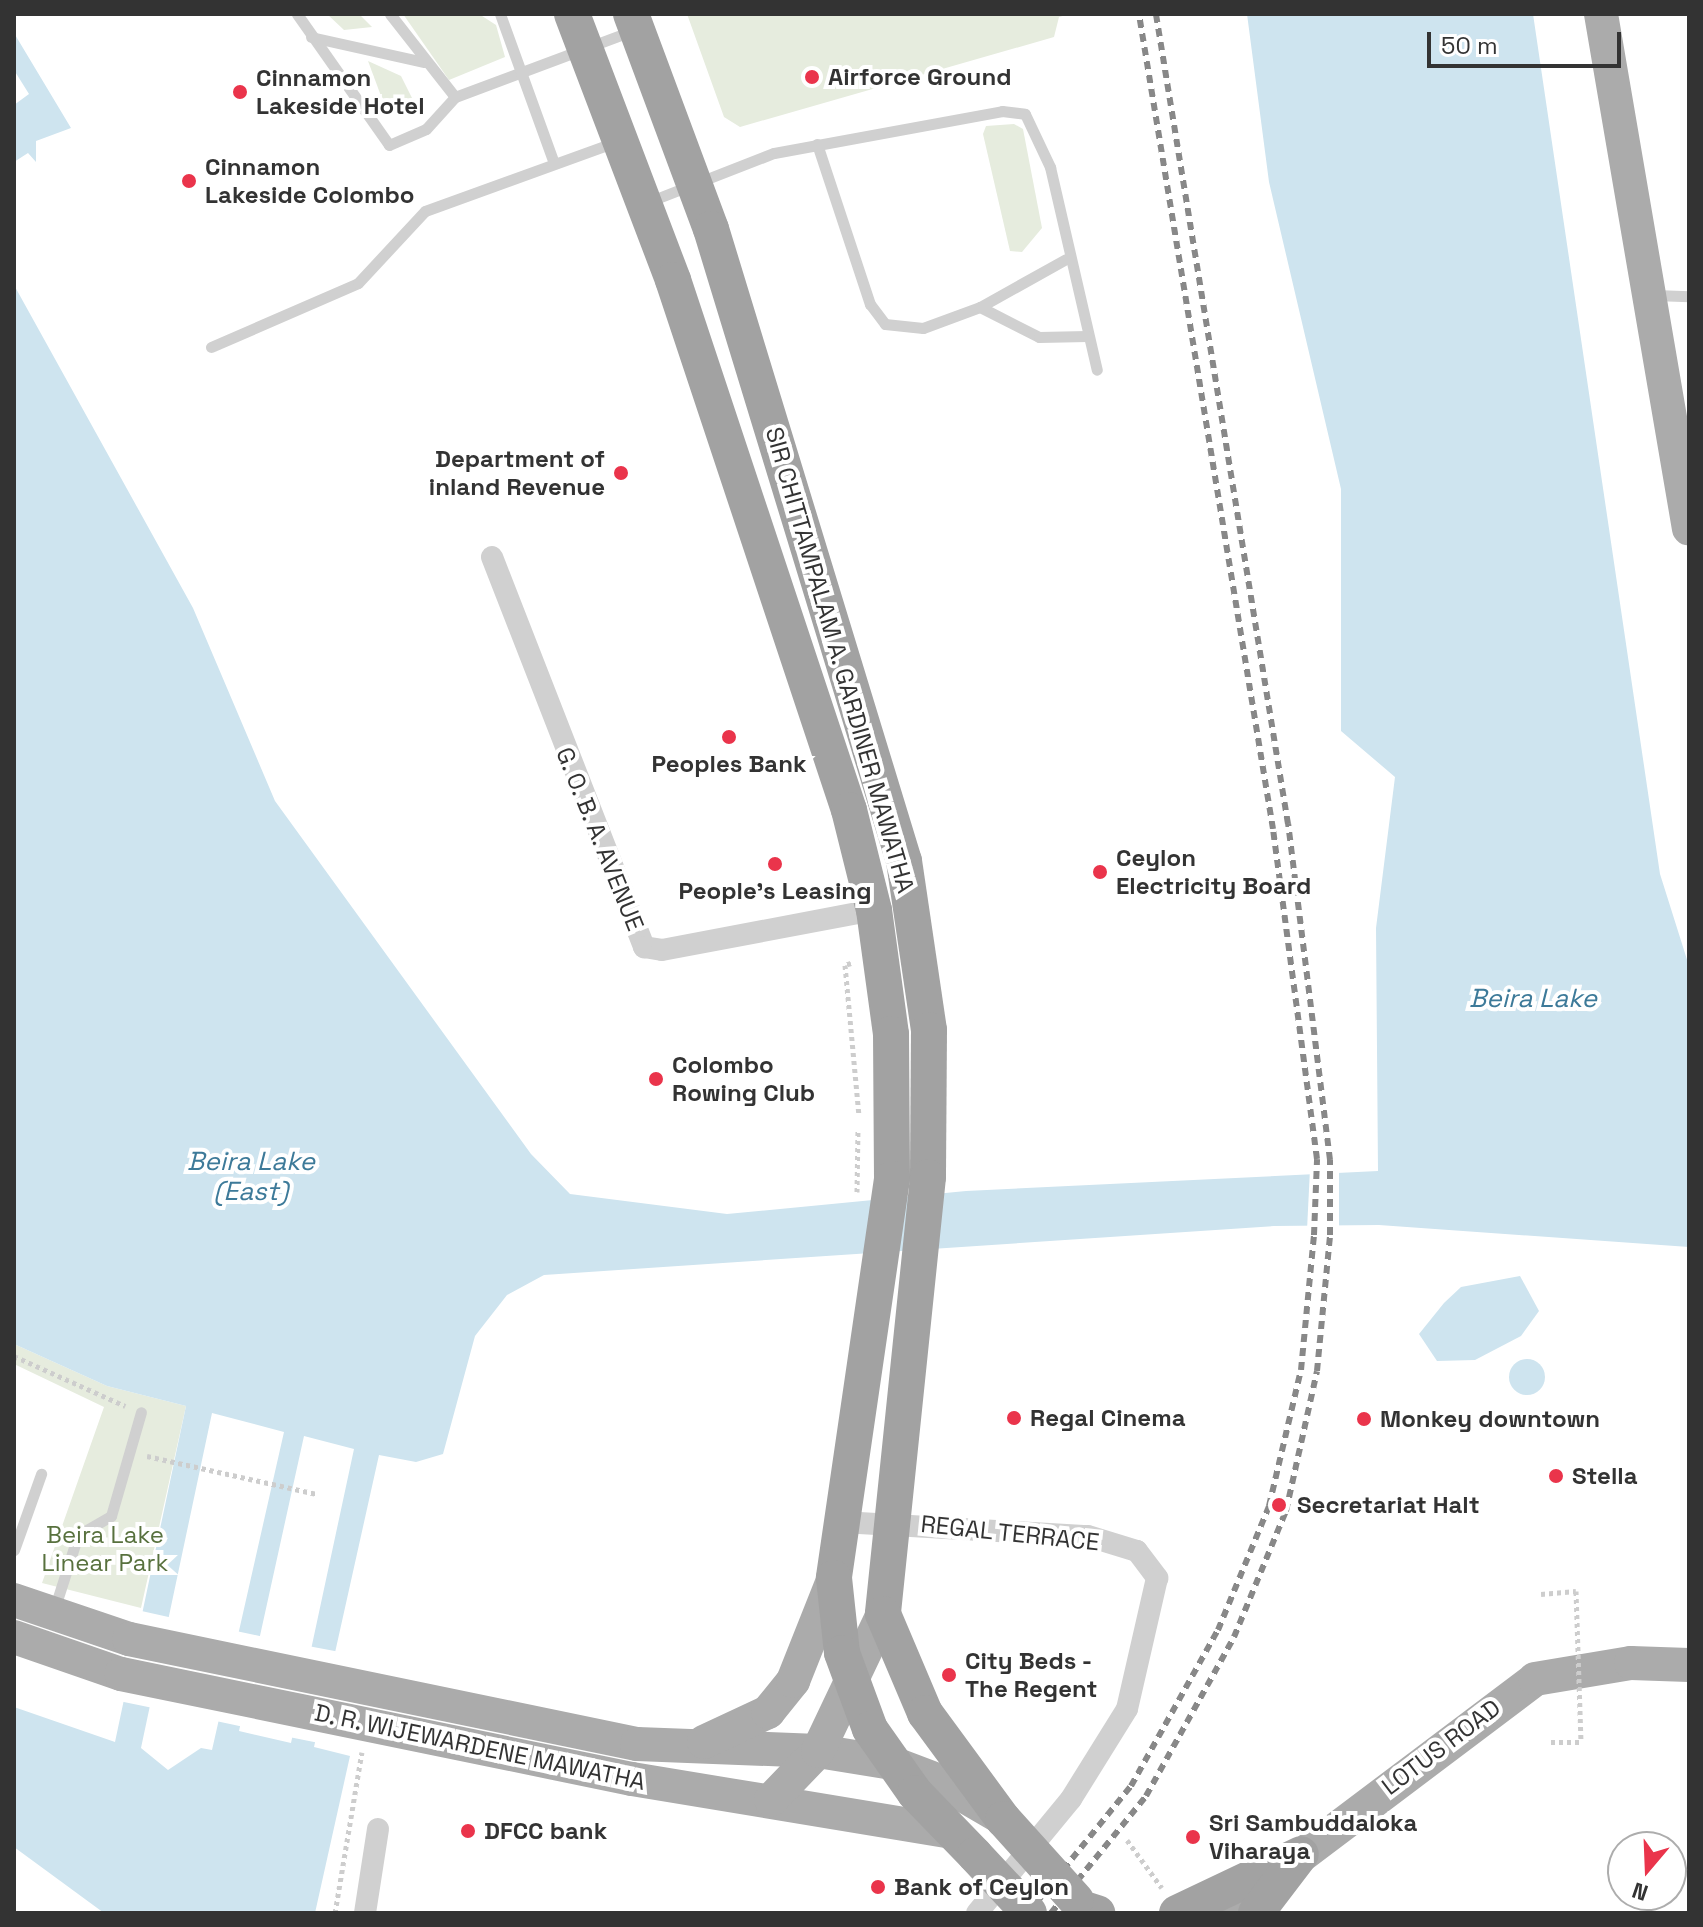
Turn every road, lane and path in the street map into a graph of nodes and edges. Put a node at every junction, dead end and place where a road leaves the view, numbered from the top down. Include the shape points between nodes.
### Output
1 (390, 14) edge
2 (500, 14) edge
3 (1601, 14) edge
4 (300, 16) edge
5 (634, 22) edge
6 (578, 30) edge
7 (311, 37) junction
8 (424, 62) junction
9 (524, 70) junction
10 (455, 97) junction
11 (620, 141) junction
12 (817, 144) junction
13 (554, 163) junction
14 (694, 182) junction
15 (644, 204) junction
16 (1066, 259) junction
17 (1650, 295) junction
18 (1689, 296) edge
19 (980, 307) junction
20 (1087, 336) junction
21 (211, 347) dead end
22 (1097, 370) dead end
23 (1689, 529) edge
24 (492, 557) dead end
25 (874, 910) junction
26 (883, 954) junction
27 (875, 1180) junction
28 (14, 1356) edge
29 (141, 1412) joint
30 (130, 1453) junction
31 (41, 1474) dead end
32 (317, 1494) dead end
33 (842, 1522) junction
34 (891, 1522) junction
35 (14, 1550) edge
36 (834, 1578) junction
37 (1541, 1594) dead end
38 (14, 1600) edge
39 (53, 1614) junction
40 (883, 1614) junction
41 (14, 1637) edge
42 (1689, 1665) edge
43 (852, 1691) junction
44 (364, 1723) junction
45 (1551, 1742) dead end
46 (684, 1747) junction
47 (818, 1751) junction
48 (892, 1763) junction
49 (771, 1800) junction
50 (1003, 1819) junction
51 (378, 1829) dead end
52 (1127, 1840) dead end
53 (963, 1843) junction
54 (1301, 1854) junction
55 (1172, 1903) edge
56 (1086, 1909) edge
57 (335, 1913) edge
58 (365, 1913) edge
59 (977, 1913) edge
60 (1029, 1913) edge
61 (1225, 1913) edge
62 (1256, 1913) edge

1 - 8 lane
2 - 9 lane
3 - 17 main road
4 - 7 lane
5 - 6 lane
5 - 14 highway, SIR CHITTAMPALAM A. GARDINER MAWATHA
6 - 9 lane
6 - 11 highway, SIR CHITTAMPALAM A. GARDINER MAWATHA
7 - 8 lane
7 - 10 lane via 389,145 426,129
8 - 10 lane
9 - 10 lane
9 - 13 lane
11 - 13 lane
11 - 15 highway, SIR CHITTAMPALAM A. GARDINER MAWATHA
12 - 14 lane
12 - 16 lane via 1002,111 1025,114 1050,167
12 - 19 lane via 870,304 885,324 923,328
13 - 21 lane via 425,211 358,283
14 - 15 lane
14 - 34 highway, SIR CHITTAMPALAM A. GARDINER MAWATHA via 904,861 929,1030 923,1264
15 - 25 highway, SIR CHITTAMPALAM A. GARDINER MAWATHA via 849,810
16 - 19 lane
16 - 20 lane
17 - 18 lane
17 - 23 main road
19 - 20 lane via 1039,337
20 - 22 lane
24 - 25 street, G. O. B. A. AVENUE via 644,947 662,950
25 - 26 highway, SIR CHITTAMPALAM A. GARDINER MAWATHA
26 - 27 highway, SIR CHITTAMPALAM A. GARDINER MAWATHA
26 - 27 path via 845,965
27 - 33 highway, SIR CHITTAMPALAM A. GARDINER MAWATHA via 883,1265
28 - 29 path
29 - 30 lane
30 - 32 path
30 - 39 lane via 111,1516 78,1535
31 - 35 lane
33 - 34 street, REGAL TERRACE
33 - 36 highway, SIR CHITTAMPALAM A. GARDINER MAWATHA
34 - 40 highway, SIR CHITTAMPALAM A. GARDINER MAWATHA
34 - 59 street, REGAL TERRACE via 1088,1536 1137,1551 1157,1578 1127,1709 1071,1799
36 - 43 highway, SIR CHITTAMPALAM A. GARDINER MAWATHA
36 - 46 main road via 793,1681 768,1712 735,1733
37 - 45 path, bridge via 1576,1591 1581,1742
38 - 39 main road, D. R. WIJEWARDENE MAWATHA
39 - 46 main road, D. R. WIJEWARDENE MAWATHA via 129,1639
40 - 43 main road
40 - 50 highway via 925,1713
41 - 44 main road, D. R. WIJEWARDENE MAWATHA via 121,1674
42 - 54 main road, LOTUS ROAD via 1631,1663 1535,1679
43 - 47 main road
43 - 48 highway
44 - 49 main road, D. R. WIJEWARDENE MAWATHA
44 - 57 path
46 - 47 main road, D. R. WIJEWARDENE MAWATHA
47 - 48 main road, D. R. WIJEWARDENE MAWATHA
47 - 49 main road
48 - 50 main road, D. R. WIJEWARDENE MAWATHA
48 - 53 highway
49 - 53 main road, D. R. WIJEWARDENE MAWATHA
50 - 56 highway, bridge
51 - 58 street
52 - 55 path
53 - 60 highway, bridge
54 - 55 highway
54 - 61 main road, LOTUS ROAD
54 - 62 highway

